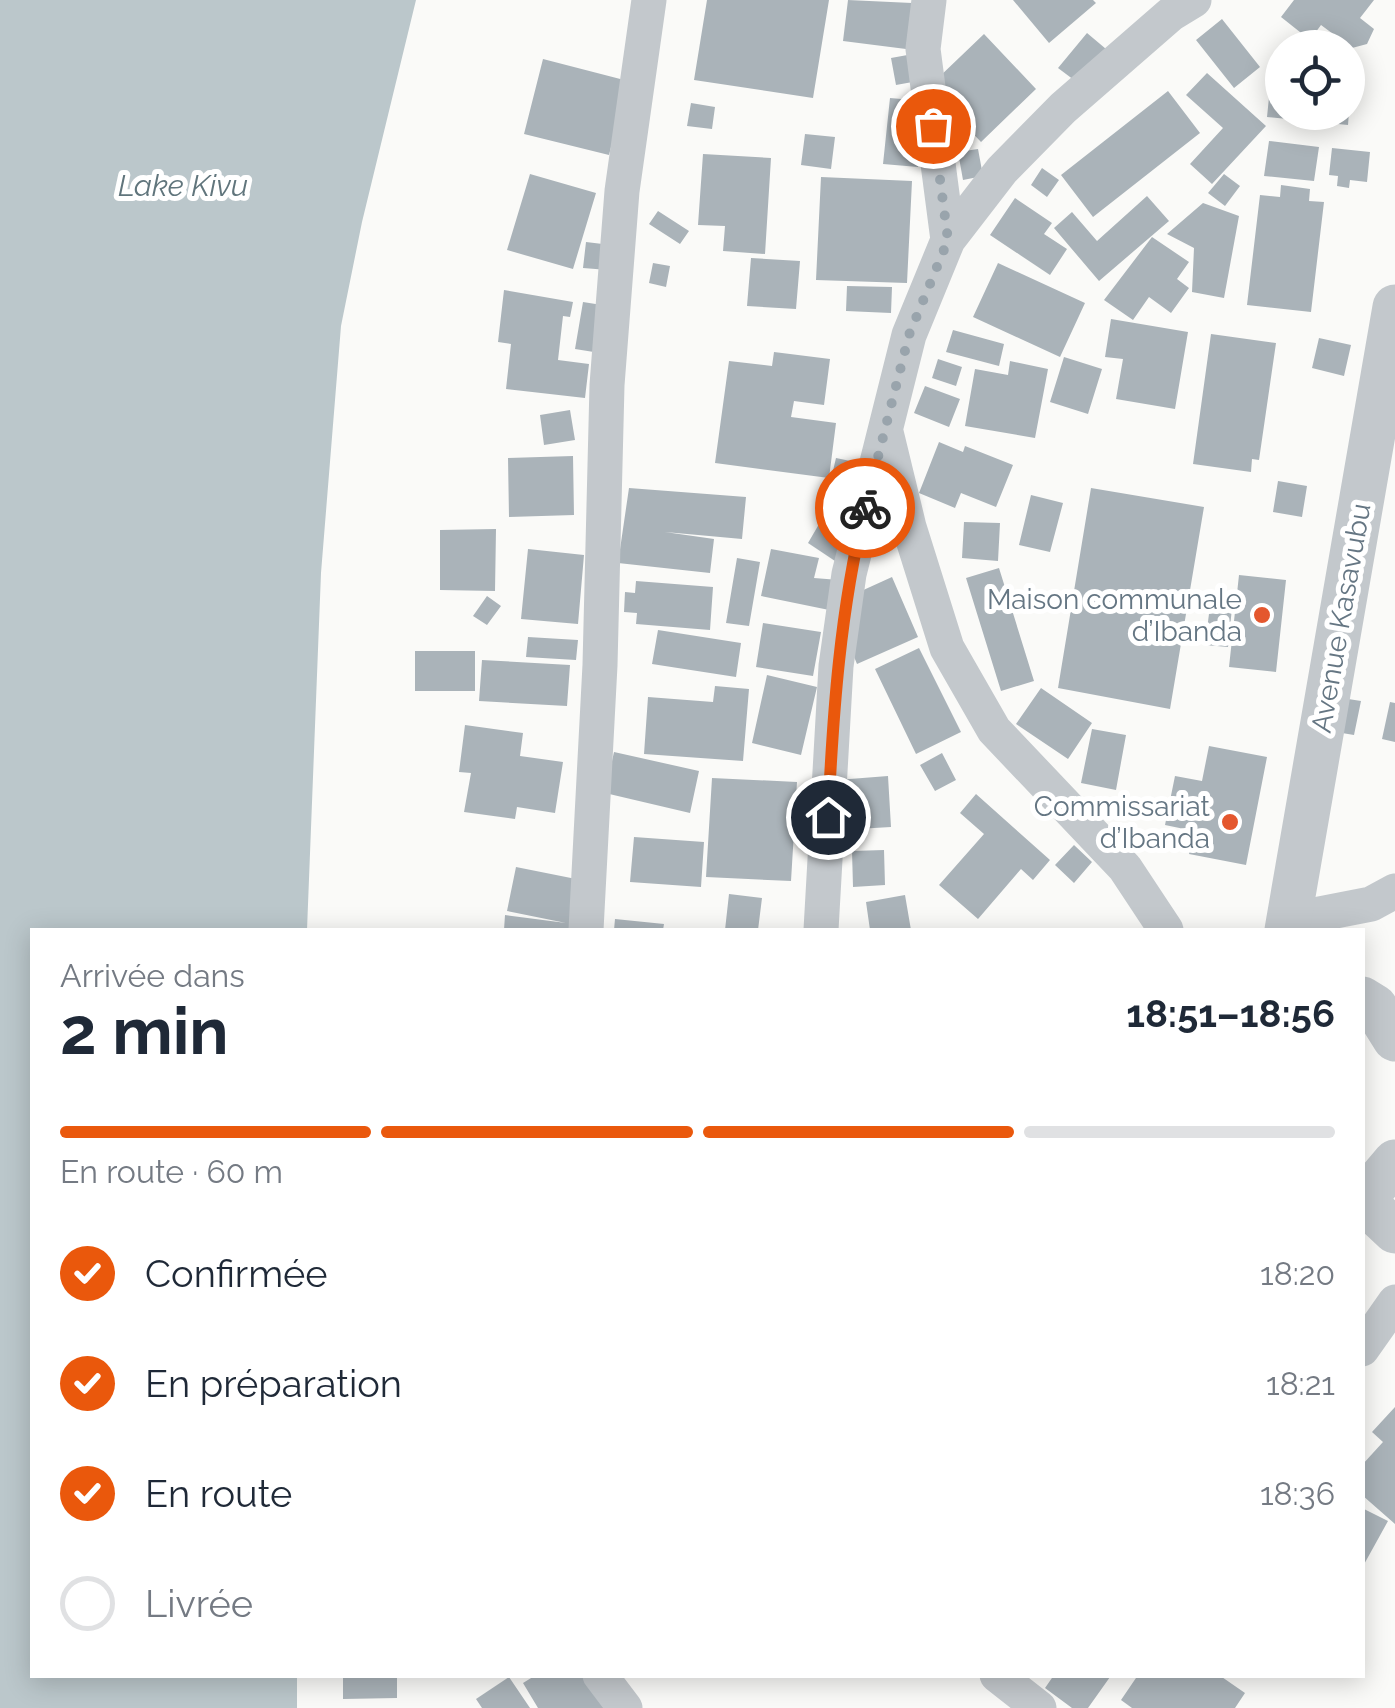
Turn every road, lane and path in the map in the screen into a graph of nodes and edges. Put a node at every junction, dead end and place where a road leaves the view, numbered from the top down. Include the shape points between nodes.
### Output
1 (650, 0) edge
2 (929, 0) edge
3 (1194, 0) edge
4 (948, 240) junction
5 (1395, 307) edge
6 (884, 427) junction
7 (1395, 891) edge
8 (1288, 925) edge
9 (586, 928) edge
10 (821, 928) edge
11 (1165, 928) edge
12 (1365, 1001) edge
13 (1395, 1039) edge
14 (1395, 1162) edge
15 (1365, 1199) edge
16 (1365, 1203) edge
17 (1395, 1231) edge
18 (1395, 1302) edge
19 (1365, 1345) edge
20 (602, 1678) edge
21 (1001, 1678) edge
22 (624, 1708) edge
23 (1039, 1708) edge

1 - 9 street via 622,191 606,385
2 - 4 street via 923,49
3 - 4 street via 1063,108 1002,170
4 - 6 street via 909,335
5 - 8 street, Avenue Kasavubu
6 - 10 street via 849,574 836,666
6 - 11 street via 946,648 994,730 1125,868
7 - 8 street via 1371,904
12 - 13 street
14 - 15 street
16 - 17 street
18 - 19 street
20 - 22 street
21 - 23 street

